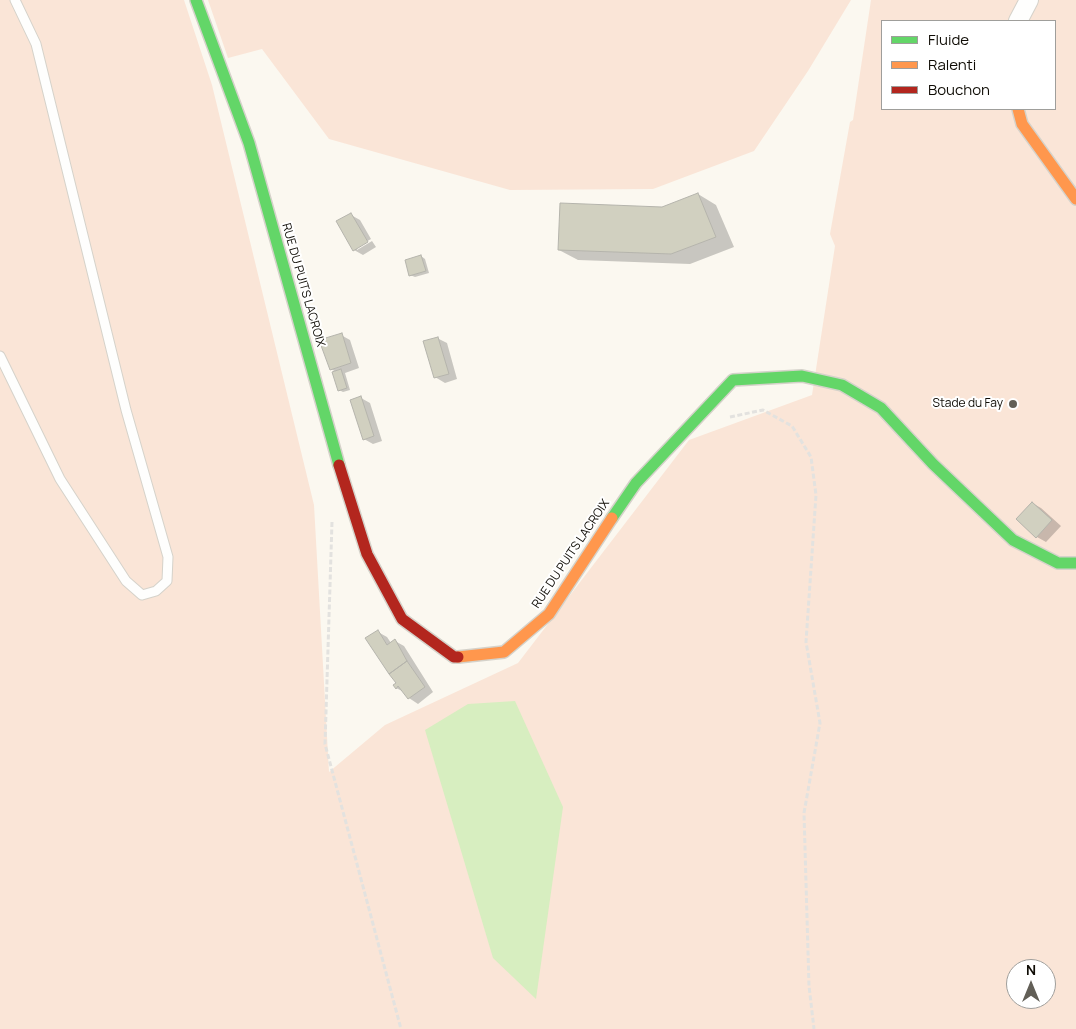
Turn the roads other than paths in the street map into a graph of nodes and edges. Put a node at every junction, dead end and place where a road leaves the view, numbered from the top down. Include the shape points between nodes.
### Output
1 (15, 0) edge
2 (196, 0) edge
3 (1030, 0) edge
4 (1019, 20) edge
5 (1018, 110) edge
6 (1076, 199) edge
7 (0, 356) edge
8 (1076, 563) edge

1 - 7 lane via 36,44 126,410 168,557 166,581 156,591 142,595 126,581 60,480
2 - 8 street, RUE DU PUITS LACROIX via 249,143 334,450 367,554 402,619 454,657 504,652 549,614 636,483 733,380 802,376 842,385 881,408 933,464 1013,540 1058,564
3 - 4 street
5 - 6 street via 1022,124

